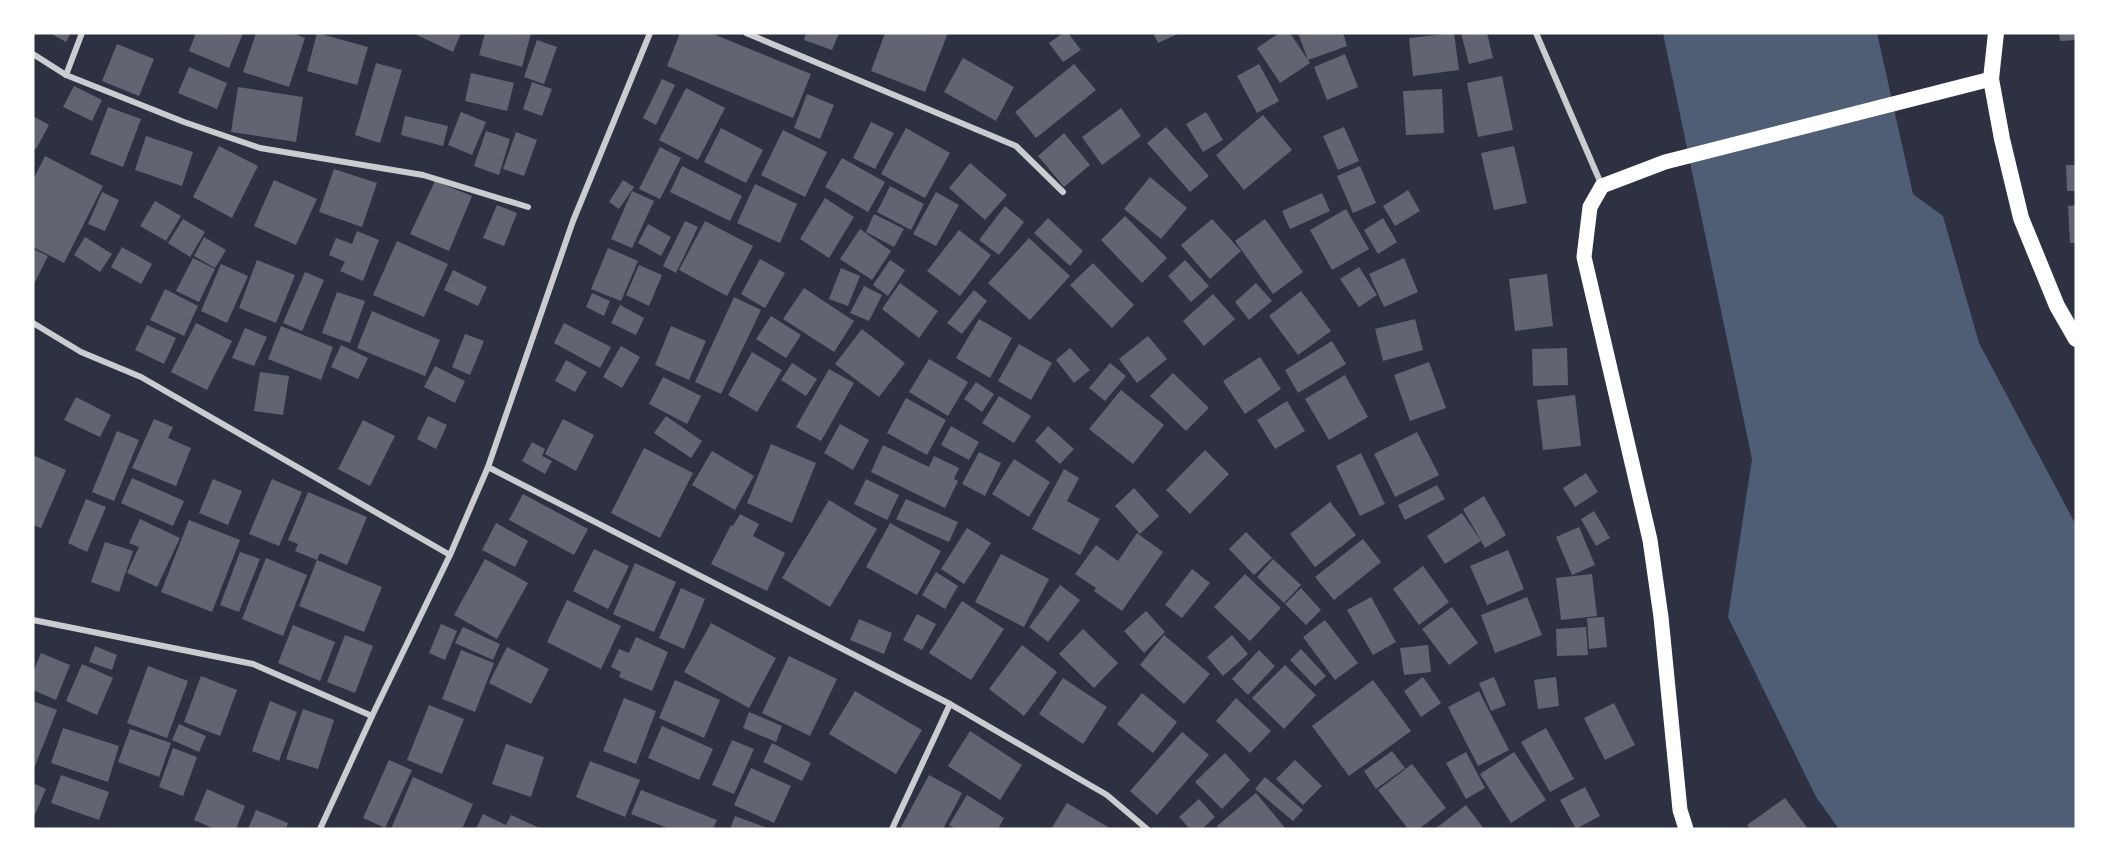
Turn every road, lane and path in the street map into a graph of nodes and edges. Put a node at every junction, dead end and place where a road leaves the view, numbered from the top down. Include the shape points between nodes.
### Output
1 (82, 33) edge
2 (650, 33) edge
3 (746, 33) edge
4 (1536, 33) edge
5 (1996, 33) edge
6 (33, 54) edge
7 (66, 75) junction
8 (1991, 79) junction
9 (1602, 186) junction
10 (1063, 192) dead end
11 (528, 207) dead end
12 (33, 323) edge
13 (2076, 339) edge
14 (488, 467) junction
15 (450, 555) junction
16 (33, 620) edge
17 (950, 704) junction
18 (372, 716) junction
19 (320, 829) edge
20 (892, 829) edge
21 (1147, 829) edge
22 (1686, 829) edge

1 - 7 street
2 - 14 street via 573,221
3 - 10 street via 1016,146
4 - 9 street
5 - 8 highway
6 - 7 street
7 - 11 street via 260,148 423,175
8 - 9 main road via 1665,162
8 - 13 highway via 2021,218 2057,306
9 - 22 main road via 1590,207 1584,257 1650,540 1680,810
12 - 15 street via 81,352 141,377
14 - 15 street
14 - 17 street
15 - 18 street
16 - 18 street via 253,664
17 - 20 street
17 - 21 street via 1107,795
18 - 19 street

